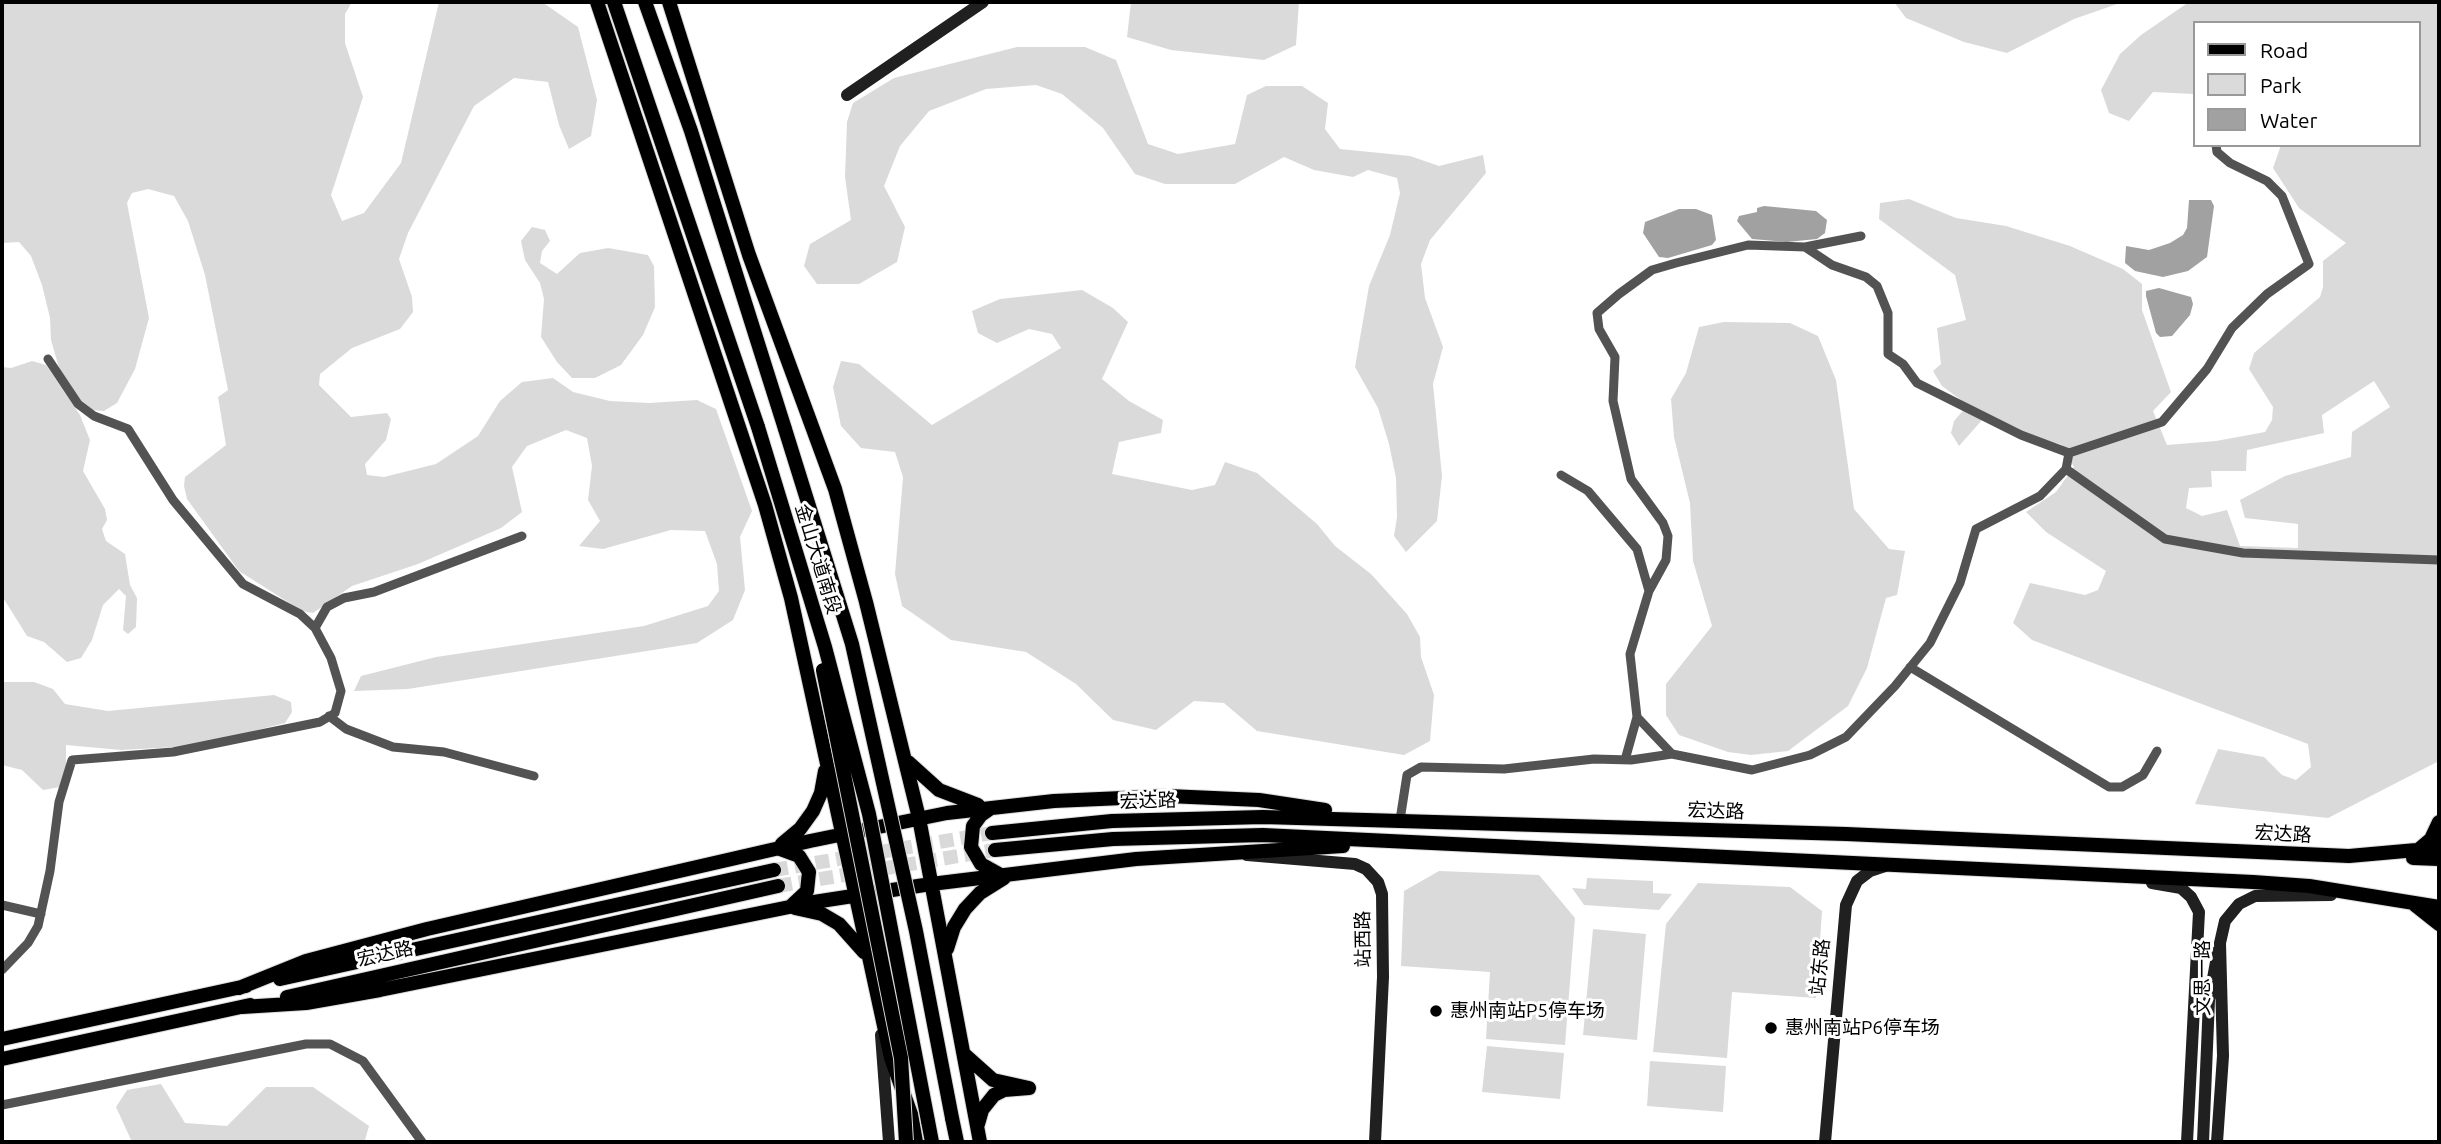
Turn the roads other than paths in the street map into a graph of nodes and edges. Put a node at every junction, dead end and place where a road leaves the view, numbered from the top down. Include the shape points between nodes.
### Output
1 (597, 2) edge
2 (614, 2) edge
3 (645, 2) edge
4 (669, 2) edge
5 (983, 2) edge
6 (848, 95) dead end
7 (691, 131) junction
8 (660, 140) junction
9 (2216, 147) edge
10 (1861, 236) dead end
11 (1805, 247) junction
12 (749, 255) junction
13 (685, 262) junction
14 (48, 359) dead end
15 (2069, 453) junction
16 (2066, 469) junction
17 (1561, 475) dead end
18 (522, 536) dead end
19 (2439, 561) edge
20 (1649, 591) junction
21 (810, 596) junction
22 (316, 628) junction
23 (1910, 667) junction
24 (329, 716) junction
25 (1637, 717) junction
26 (2157, 751) dead end
27 (824, 752) junction
28 (1672, 754) junction
29 (907, 760) junction
30 (1625, 760) junction
31 (534, 776) dead end
32 (998, 806) junction
33 (919, 818) junction
34 (1378, 818) junction
35 (1400, 820) junction
36 (2439, 822) edge
37 (992, 833) tunnel mouth
38 (842, 834) junction
39 (1377, 840) junction
40 (2439, 848) edge
41 (775, 849) junction
42 (995, 850) tunnel mouth
43 (2418, 850) junction
44 (1240, 854) junction
45 (2383, 855) junction
46 (2439, 859) edge
47 (1894, 865) junction
48 (774, 870) tunnel mouth
49 (1012, 874) junction
50 (2124, 876) junction
51 (931, 884) junction
52 (778, 886) tunnel mouth
53 (2363, 894) junction
54 (855, 896) junction
55 (2379, 896) junction
56 (2439, 898) edge
57 (2408, 901) junction
58 (2, 905) edge
59 (2439, 907) edge
60 (785, 908) junction
61 (41, 914) junction
62 (2439, 924) edge
63 (2220, 943) junction
64 (946, 958) junction
65 (870, 963) junction
66 (2, 970) edge
67 (239, 988) junction
68 (876, 993) junction
69 (242, 1007) junction
70 (2, 1039) edge
71 (963, 1052) junction
72 (2, 1059) edge
73 (2, 1105) edge
74 (979, 1135) edge
75 (422, 1142) edge
76 (888, 1142) edge
77 (906, 1142) edge
78 (916, 1142) edge
79 (932, 1142) edge
80 (957, 1142) edge
81 (1375, 1142) edge
82 (1825, 1142) edge
83 (2187, 1142) edge
84 (2203, 1142) edge
85 (2217, 1142) edge

1 - 13 main road
2 - 8 main road, 金山大道南段
3 - 7 main road, 金山大道南段
4 - 12 main road
5 - 6 street
7 - 12 main road
7 - 80 main road, 金山大道南段, bridge via 852,644
8 - 13 main road
8 - 21 main road, 金山大道南段, bridge
9 - 15 street via 2230,163 2267,181 2282,196 2309,264 2267,294 2232,328 2207,369 2162,422
10 - 11 street
11 - 15 street via 1877,286 1888,313 1888,354 1903,364 1917,383 2021,435
11 - 20 street via 1748,246 1652,270 1597,313 1599,329 1615,356 1614,401 1631,480 1668,536 1666,560
12 - 29 main road via 835,489
13 - 27 main road via 765,505 791,598
14 - 22 street via 78,404 94,416 128,429 173,500 243,584 300,614
15 - 16 street
16 - 19 street via 2165,538 2243,553
16 - 23 street via 2040,496 1976,529 1960,583 1930,643
17 - 20 street via 1588,491 1637,549
18 - 22 street via 386,588 344,598 327,607
20 - 25 street via 1630,654
21 - 77 main road, bridge via 901,1058
21 - 79 main road, 金山大道南段, bridge via 869,814
22 - 24 street via 341,691 335,713
23 - 26 street via 2109,788 2122,788 2143,775
23 - 28 street via 1846,737 1810,755 1752,770
24 - 31 street via 346,729 393,747 444,752
24 - 61 street via 270,734 173,752 72,760 59,802
25 - 28 street
25 - 30 street
27 - 38 main road
27 - 41 main road via 824,783 813,811 800,830
28 - 30 street
29 - 32 main road via 949,796
29 - 33 main road
30 - 35 street via 1504,769 1421,767 1407,775
32 - 33 main road
32 - 34 main road via 1168,796 1259,800
32 - 49 main road via 976,820 971,847 992,872
33 - 38 main road
33 - 51 main road
34 - 35 main road, 宏达路
34 - 37 main road, 宏达路 via 1125,821
35 - 45 main road, 宏达路
36 - 43 main road via 2431,839
38 - 41 main road
38 - 54 main road
39 - 42 main road, 宏达路 via 1263,835 1113,839
39 - 44 main road
39 - 47 main road, 宏达路
40 - 43 main road, 宏达路
41 - 60 main road via 794,852 809,872 803,897
41 - 67 main road via 427,929 306,961
43 - 45 main road, 宏达路
44 - 49 main road via 1136,859
44 - 81 street, 站西路 via 1355,864 1378,882 1383,978
45 - 46 main road
47 - 50 main road, 宏达路
47 - 82 street, 站东路 via 1870,871 1848,895
48 - 67 main road, 宏达路
49 - 51 main road
49 - 64 main road via 972,900 954,927
50 - 53 main road, 宏达路 via 2309,886
50 - 83 street, 文思一路 via 2181,888 2199,912
51 - 54 main road
51 - 64 main road
52 - 69 main road, 宏达路
53 - 55 main road, 宏达路
53 - 63 street, 文思一路 via 2255,895 2229,915
54 - 60 main road
54 - 65 main road
55 - 56 main road
55 - 57 main road, 宏达路
57 - 59 main road, 宏达路
57 - 62 main road
58 - 61 street
60 - 65 main road via 813,911 839,924 854,937
60 - 69 main road via 368,992 306,1003
61 - 66 street via 28,943
63 - 84 street via 2209,1000
63 - 85 street, 文思一路 via 2222,1056
64 - 71 main road
65 - 68 main road
67 - 70 main road, 宏达路
68 - 76 street
68 - 78 main road
69 - 72 main road, 宏达路
71 - 74 main road
71 - 74 main road via 993,1080 1028,1088 1004,1090 994,1096 982,1110
73 - 75 street via 306,1044 330,1044 363,1061

